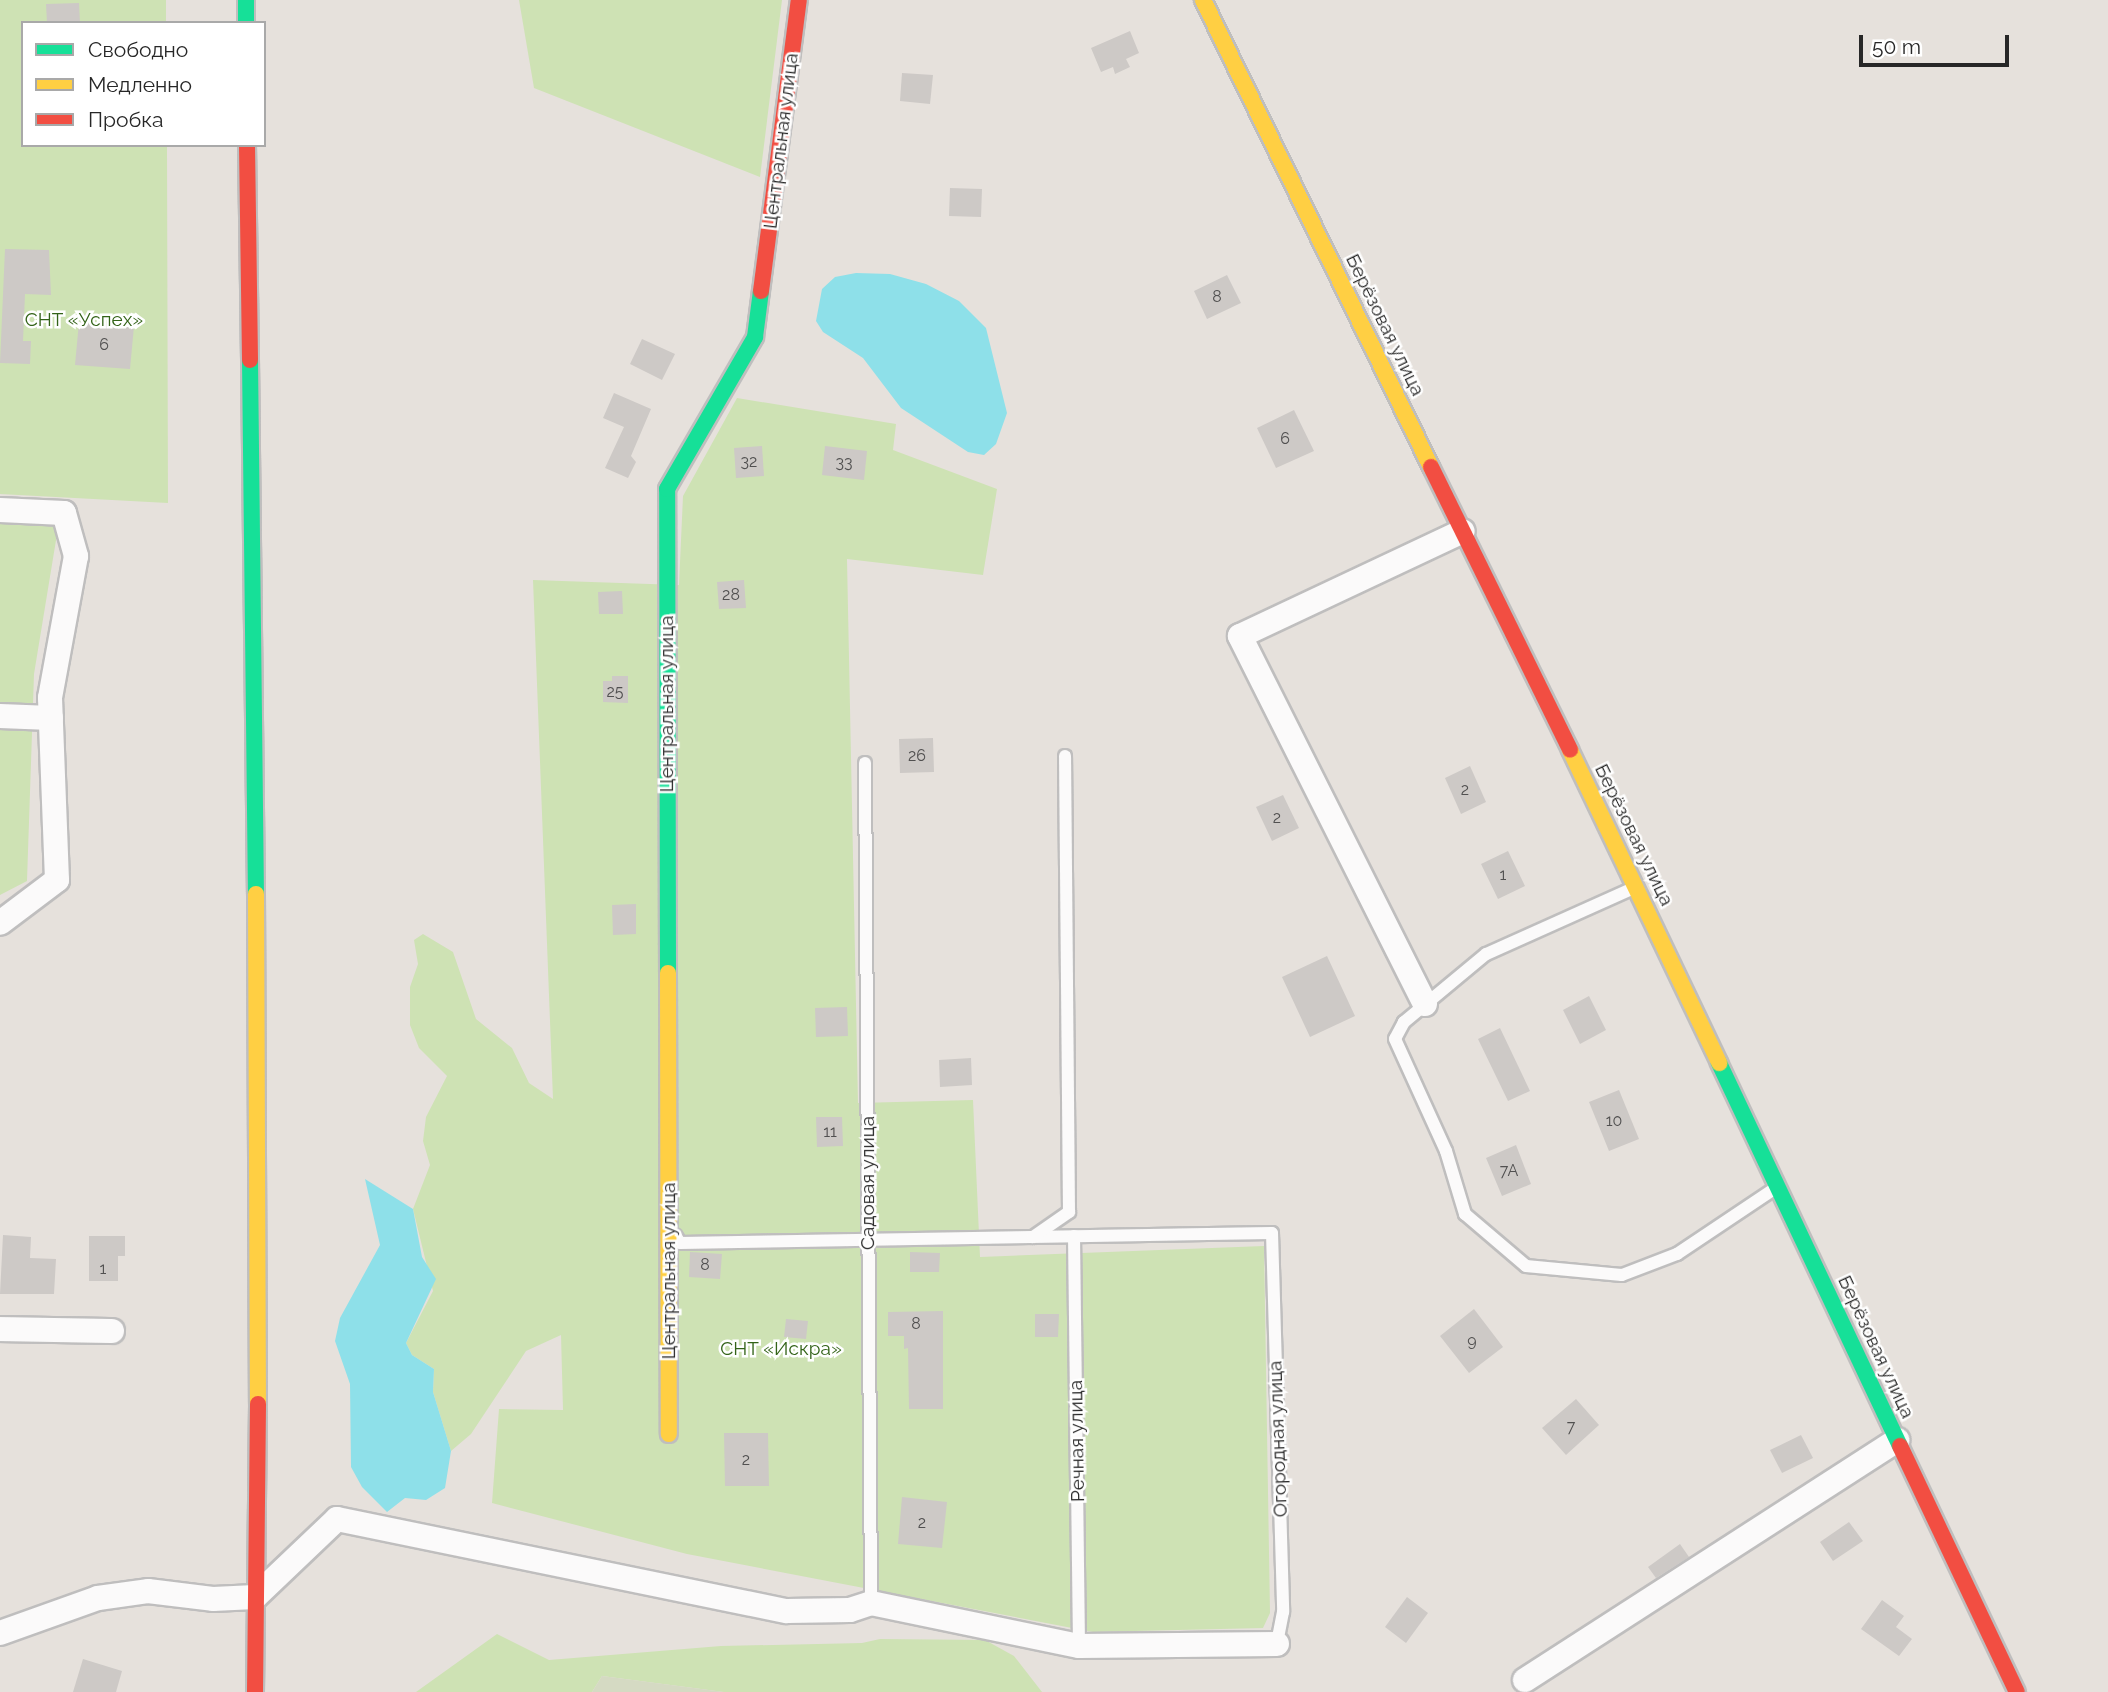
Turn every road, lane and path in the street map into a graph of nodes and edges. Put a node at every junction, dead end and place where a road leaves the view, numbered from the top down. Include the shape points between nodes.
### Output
1 (246, 0) edge
2 (799, 0) edge
3 (1203, 0) edge
4 (246, 21) edge
5 (247, 147) edge
6 (0, 510) edge
7 (1463, 531) junction
8 (0, 716) edge
9 (51, 718) junction
10 (1065, 756) dead end
11 (865, 763) dead end
12 (1636, 887) junction
13 (0, 923) edge
14 (1425, 1004) junction
15 (1777, 1187) junction
16 (669, 1224) junction
17 (1074, 1236) junction
18 (1033, 1237) junction
19 (868, 1240) junction
20 (0, 1329) edge
21 (112, 1331) dead end
22 (669, 1434) dead end
23 (1896, 1440) junction
24 (255, 1597) junction
25 (871, 1603) junction
26 (0, 1633) edge
27 (1277, 1644) joint
28 (1079, 1646) junction
29 (1525, 1680) dead end
30 (255, 1692) edge
31 (2017, 1692) edge

1 - 4 street
2 - 16 street, Центральная улица via 755,337 667,489
3 - 7 street, Берёзовая улица
5 - 24 street via 260,1200
6 - 9 street via 64,513 76,556 50,698
7 - 12 street, Берёзовая улица
7 - 14 street via 1240,636
8 - 9 street
9 - 13 street via 57,880
10 - 18 lane via 1069,1212
11 - 19 lane, Садовая улица
12 - 14 lane via 1486,954
12 - 15 street, Берёзовая улица
14 - 15 lane via 1404,1022 1395,1039 1446,1152 1465,1214 1527,1266 1622,1276 1677,1254
15 - 23 street, Берёзовая улица
16 - 19 lane via 680,1243
16 - 22 street, Центральная улица
17 - 18 lane
17 - 27 lane, Огородная улица via 1272,1233 1283,1612
17 - 28 lane, Речная улица
18 - 19 lane
19 - 25 lane, Садовая улица
20 - 21 street
23 - 29 street
23 - 31 street, Берёзовая улица
24 - 25 street via 337,1519 787,1611 850,1610
24 - 26 street via 212,1599 148,1591 97,1598
24 - 30 street
25 - 28 street
27 - 28 street

